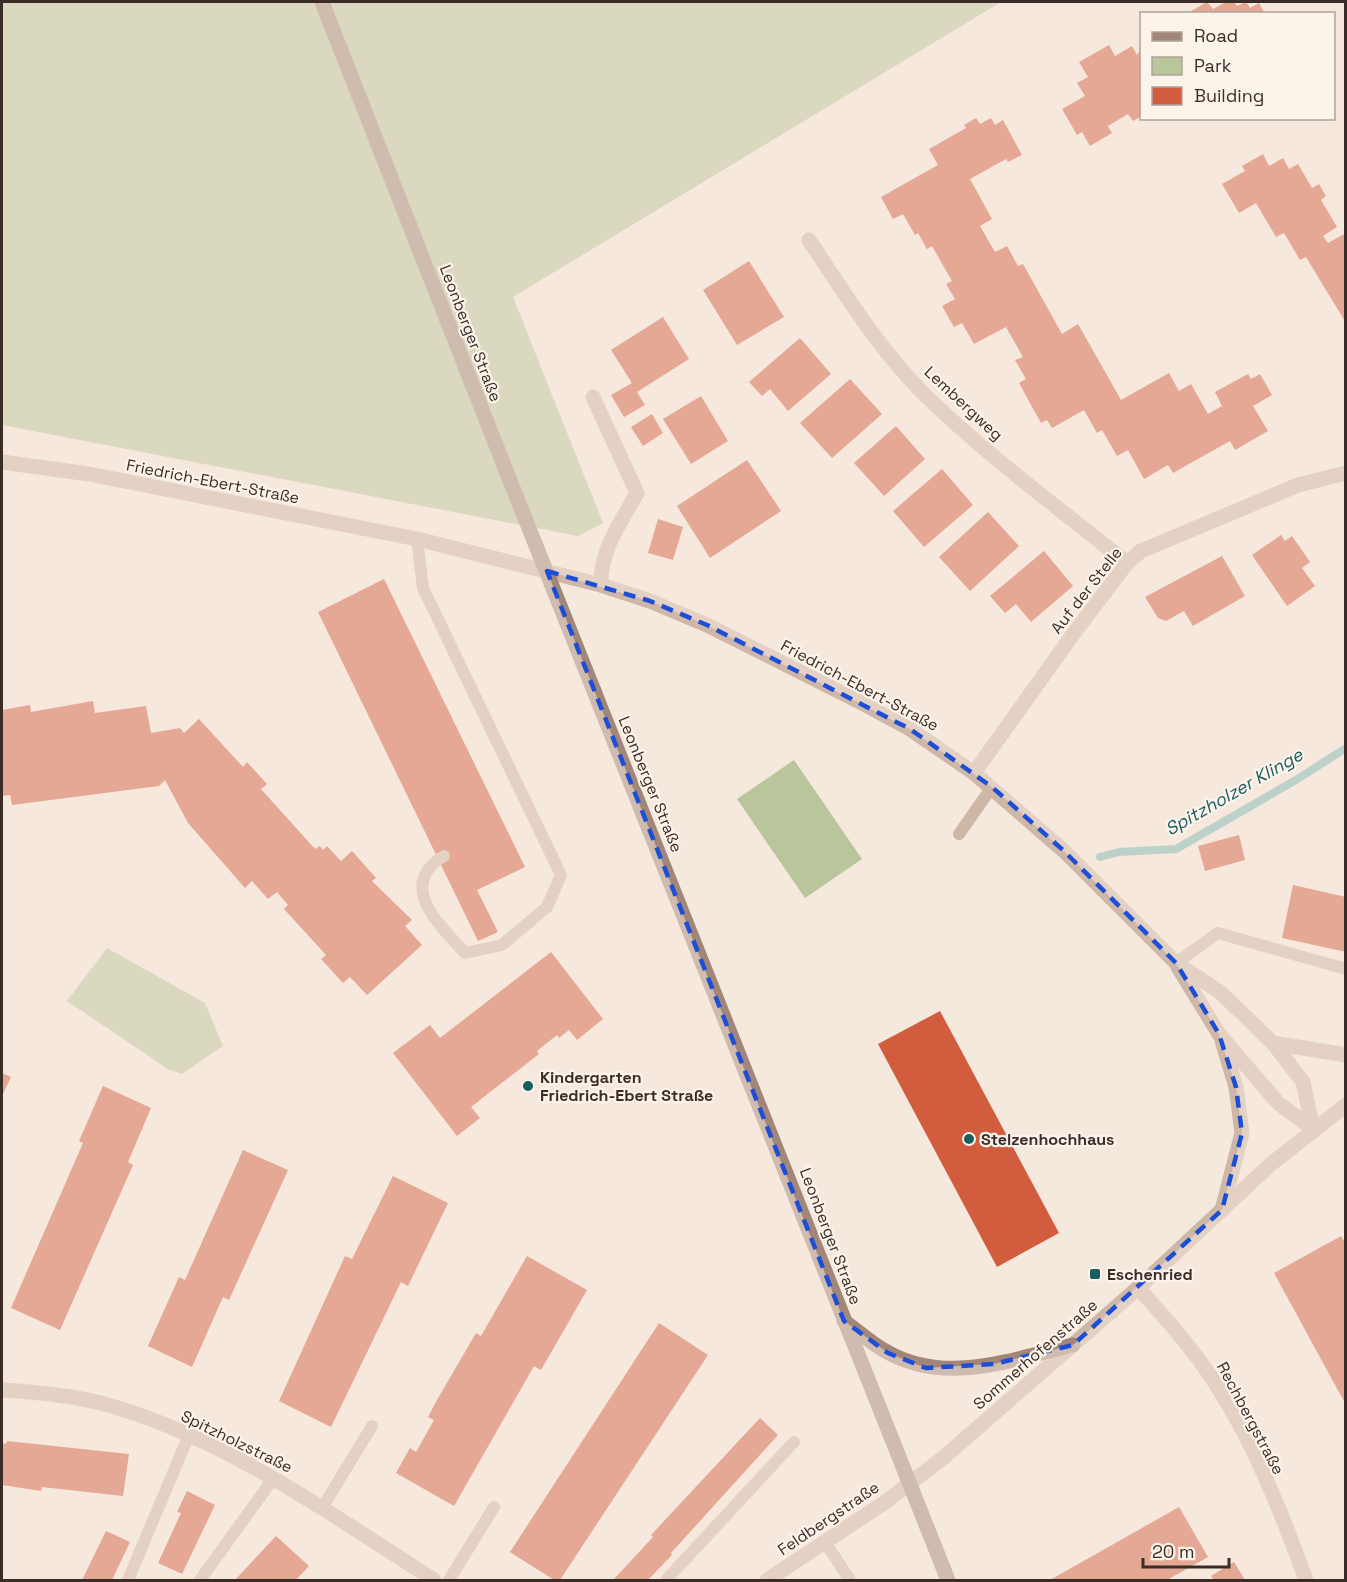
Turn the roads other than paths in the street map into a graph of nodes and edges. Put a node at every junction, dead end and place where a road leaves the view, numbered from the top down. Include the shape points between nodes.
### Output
1 (322, 2) edge
2 (809, 240) dead end
3 (593, 397) dead end
4 (2, 462) edge
5 (1346, 473) edge
6 (417, 539) junction
7 (1127, 563) junction
8 (601, 585) junction
9 (974, 773) junction
10 (992, 787) junction
11 (959, 834) dead end
12 (444, 856) dead end
13 (1176, 963) junction
14 (1346, 969) edge
15 (1219, 1034) junction
16 (1273, 1043) junction
17 (1346, 1055) edge
18 (1346, 1105) edge
19 (1313, 1129) junction
20 (1222, 1210) junction
21 (1138, 1288) junction
22 (844, 1321) junction
23 (1073, 1345) junction
24 (2, 1390) edge
25 (372, 1426) dead end
26 (189, 1435) junction
27 (794, 1442) dead end
28 (273, 1479) junction
29 (908, 1485) junction
30 (494, 1507) dead end
31 (322, 1508) junction
32 (825, 1542) junction
33 (128, 1581) edge
34 (200, 1581) edge
35 (434, 1581) edge
36 (449, 1581) edge
37 (666, 1581) edge
38 (767, 1581) edge
39 (850, 1581) edge
40 (948, 1581) edge
41 (1306, 1581) edge

1 - 22 main road, Leonberger Straße, bridge
2 - 7 street, Lembergweg via 888,354 926,396
3 - 8 street via 637,493 609,544
4 - 6 street, Friedrich-Ebert-Straße via 89,474
5 - 7 street, Auf der Stelle via 1298,485 1141,551
6 - 8 street, Friedrich-Ebert-Straße
6 - 12 lane via 423,588 561,875 547,907 502,945 465,953 423,900 422,883
7 - 9 street, Auf der Stelle
8 - 9 street, Friedrich-Ebert-Straße via 707,625 910,729
9 - 10 street, Friedrich-Ebert-Straße
10 - 11 lane
10 - 13 street, Friedrich-Ebert-Straße via 1064,851
13 - 14 lane via 1218,933
13 - 15 street, Friedrich-Ebert-Straße
13 - 16 street, Friedrich-Ebert-Straße via 1220,992
15 - 19 street, Friedrich-Ebert-Straße via 1278,1103
15 - 20 street, Friedrich-Ebert-Straße via 1236,1087 1242,1133
16 - 17 street
16 - 19 street, Friedrich-Ebert-Straße via 1303,1082
18 - 19 street, Sommerhofenstraße
19 - 20 street, Sommerhofenstraße
20 - 21 street, Sommerhofenstraße
21 - 23 street, Sommerhofenstraße
21 - 41 street, Rechbergstraße via 1212,1377 1256,1458
22 - 23 main road via 888,1353 926,1368 951,1370 994,1364
22 - 29 main road, Leonberger Straße
23 - 29 street, Sommerhofenstraße
24 - 26 street, Spitzholzstraße via 101,1404
25 - 31 lane
26 - 28 street, Spitzholzstraße
26 - 33 lane
27 - 37 lane
28 - 31 street, Spitzholzstraße
28 - 34 lane
29 - 32 street, Feldbergstraße
29 - 40 main road, Leonberger Straße
30 - 36 lane
31 - 35 street, Spitzholzstraße
32 - 38 street, Feldbergstraße
32 - 39 lane

